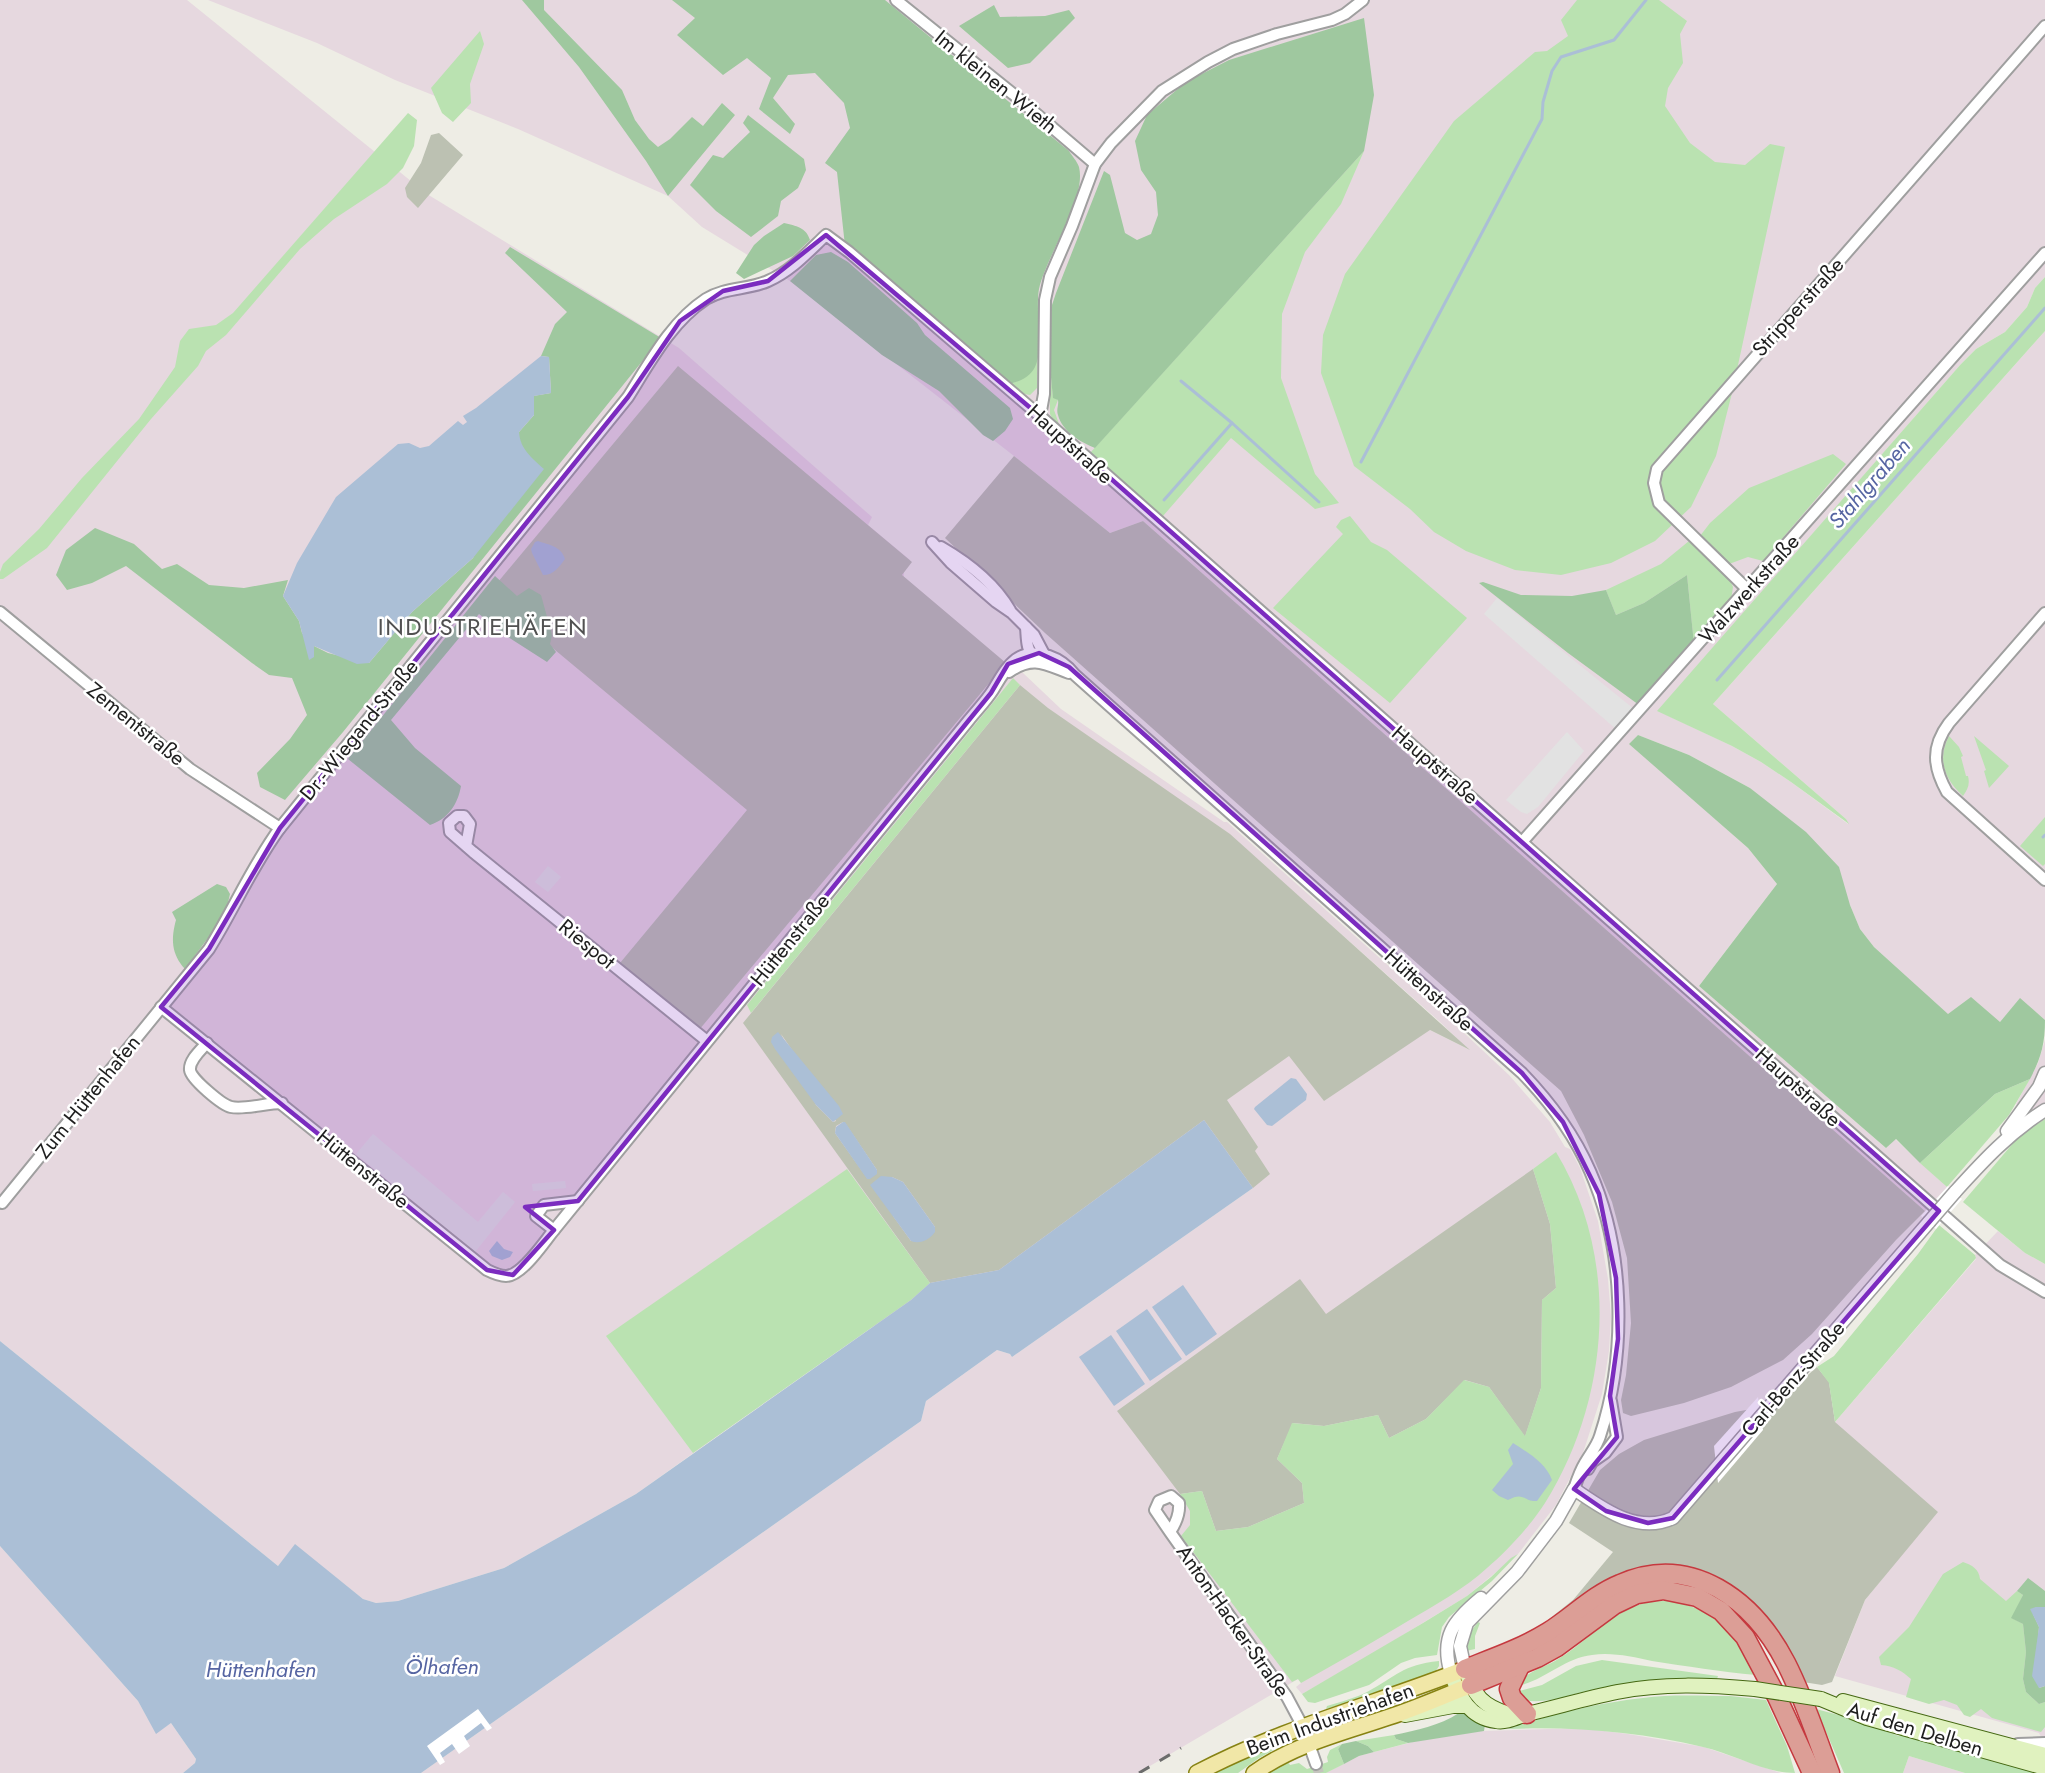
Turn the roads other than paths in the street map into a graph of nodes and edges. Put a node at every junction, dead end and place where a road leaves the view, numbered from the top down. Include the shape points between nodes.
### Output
1 (896, 0) edge
2 (1363, 0) edge
3 (2045, 26) edge
4 (1095, 164) junction
5 (2045, 253) edge
6 (723, 291) joint
7 (1040, 416) junction
8 (932, 542) dead end
9 (1748, 590) junction
10 (0, 612) edge
11 (2045, 613) edge
12 (1037, 657) junction
13 (280, 828) junction
14 (1522, 842) junction
15 (466, 846) dead end
16 (2045, 880) edge
17 (174, 991) joint
18 (161, 1006) junction
19 (707, 1041) junction
20 (207, 1043) junction
21 (2045, 1073) edge
22 (282, 1103) junction
23 (2045, 1110) edge
24 (1986, 1159) junction
25 (578, 1201) junction
26 (2, 1203) dead end
27 (554, 1230) junction
28 (2045, 1292) edge
29 (1610, 1396) junction
30 (1574, 1488) junction
31 (1170, 1532) dead end
32 (1520, 1666) junction
33 (1461, 1680) junction
34 (1821, 1699) junction
35 (1466, 1706) junction
36 (1391, 1716) junction
37 (1523, 1716) junction
38 (1303, 1726) junction
39 (1309, 1743) junction
40 (2045, 1743) edge
41 (2008, 1745) junction
42 (2045, 1755) edge
43 (1316, 1764) tunnel mouth
44 (2045, 1768) edge
45 (1197, 1773) edge
46 (1254, 1773) edge
47 (1812, 1773) edge
48 (1830, 1773) edge

1 - 4 street, Im kleinen Wieth
2 - 4 street via 1332,20 1233,49 1186,74 1148,104
3 - 9 street, Stripperstraße via 1657,469 1654,483 1659,503
4 - 7 street via 1050,277 1045,300 1044,394
5 - 9 street, Walzwerkstraße
6 - 7 street, Hauptstraße via 768,281 793,266 826,235
6 - 13 street, Dr.-Wiegand-Straße via 706,299 670,333 628,397
7 - 14 street, Hauptstraße
8 - 12 street via 957,556 1001,594 1012,613 1034,635
9 - 14 street, Walzwerkstraße
10 - 13 street, Zementstraße via 190,769
11 - 16 street via 1942,731 1936,754 1938,775 1947,792
12 - 19 street, Hüttenstraße via 1001,677
12 - 29 street, Hüttenstraße via 1056,659 1069,667 1538,1089 1578,1146 1599,1194 1612,1252 1618,1310
13 - 17 street, Dr.-Wiegand-Straße via 209,949
14 - 28 street, Hauptstraße via 2000,1264
15 - 19 street, Riespot
17 - 18 street, Zum Hüttenhafen
18 - 20 street, Hüttenstraße
18 - 26 street, Zum Hüttenhafen
19 - 25 street, Hüttenstraße
20 - 22 street, Hüttenstraße
20 - 22 street via 190,1070 193,1078 228,1107
21 - 24 street, Carl-Benz-Straße
22 - 27 street, Hüttenstraße via 487,1270 513,1275
23 - 24 street, Carl-Benz-Straße via 2021,1125
24 - 30 street, Carl-Benz-Straße, bridge via 1673,1518 1660,1523 1622,1518
25 - 27 street, Hüttenstraße
25 - 27 street via 540,1208 536,1216
29 - 30 street, Hüttenstraße via 1600,1436
29 - 30 street, Hüttenstraße via 1617,1437
30 - 33 street, Hüttenstraße via 1556,1521 1517,1572 1467,1623 1460,1646
31 - 38 street, Anton-Hacker-Straße via 1287,1697
32 - 33 highway
32 - 37 highway via 1509,1689
32 - 47 highway via 1557,1647 1614,1605 1637,1594 1663,1590 1697,1597 1721,1611 1746,1637
33 - 35 main road
33 - 36 main road, Beim Industriehafen
33 - 37 main road via 1483,1702 1502,1712
33 - 38 main road, Beim Industriehafen via 1414,1689
33 - 48 highway via 1532,1641 1620,1584 1656,1574 1693,1577 1732,1597 1769,1634 1804,1702
34 - 37 main road, Auf den Delben, bridge via 1755,1689 1665,1686 1617,1692
34 - 41 main road, Auf den Delben via 1843,1701
34 - 44 main road, Auf den Delben via 1867,1718
35 - 36 main road
35 - 37 main road, Auf den Delben via 1495,1721
36 - 39 main road, Beim Industriehafen
38 - 39 street, Anton-Hacker-Straße
38 - 45 main road, Beim Industriehafen
39 - 43 street, Anton-Hacker-Straße
39 - 46 main road, Beim Industriehafen
40 - 41 street
41 - 42 main road, Auf den Delben

